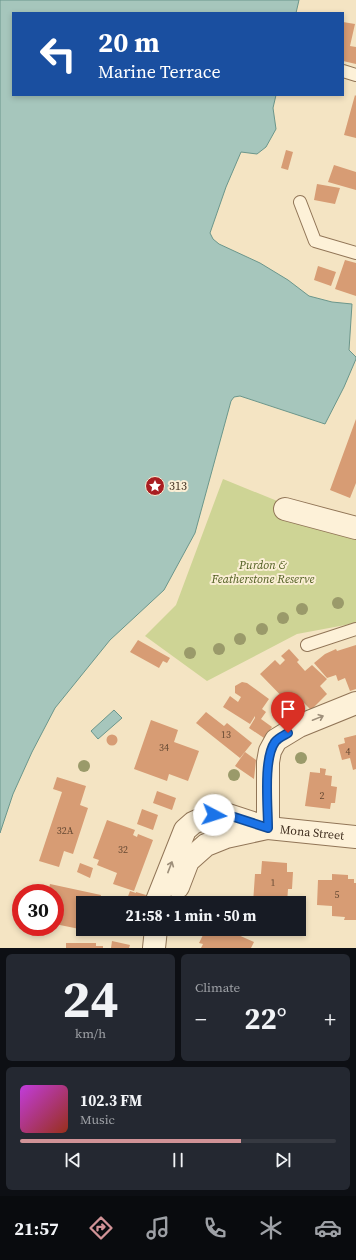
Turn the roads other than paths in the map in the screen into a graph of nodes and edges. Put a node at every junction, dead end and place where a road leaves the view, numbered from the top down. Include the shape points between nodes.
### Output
1 (344, 71) edge
2 (356, 75) edge
3 (300, 202) dead end
4 (356, 253) edge
5 (286, 509) dead end
6 (356, 528) edge
7 (356, 629) edge
8 (307, 645) dead end
9 (356, 703) edge
10 (268, 828) junction
11 (356, 837) edge
12 (159, 896) edge
13 (175, 896) edge

1 - 2 lane
3 - 4 lane via 315,242
5 - 6 street
7 - 8 lane
10 -> 9 street via 268,762 276,740 299,726
10 - 11 street, Mona Street
12 -> 10 street via 185,830 193,823 214,815 228,815
10 - 13 street via 206,844 188,862

